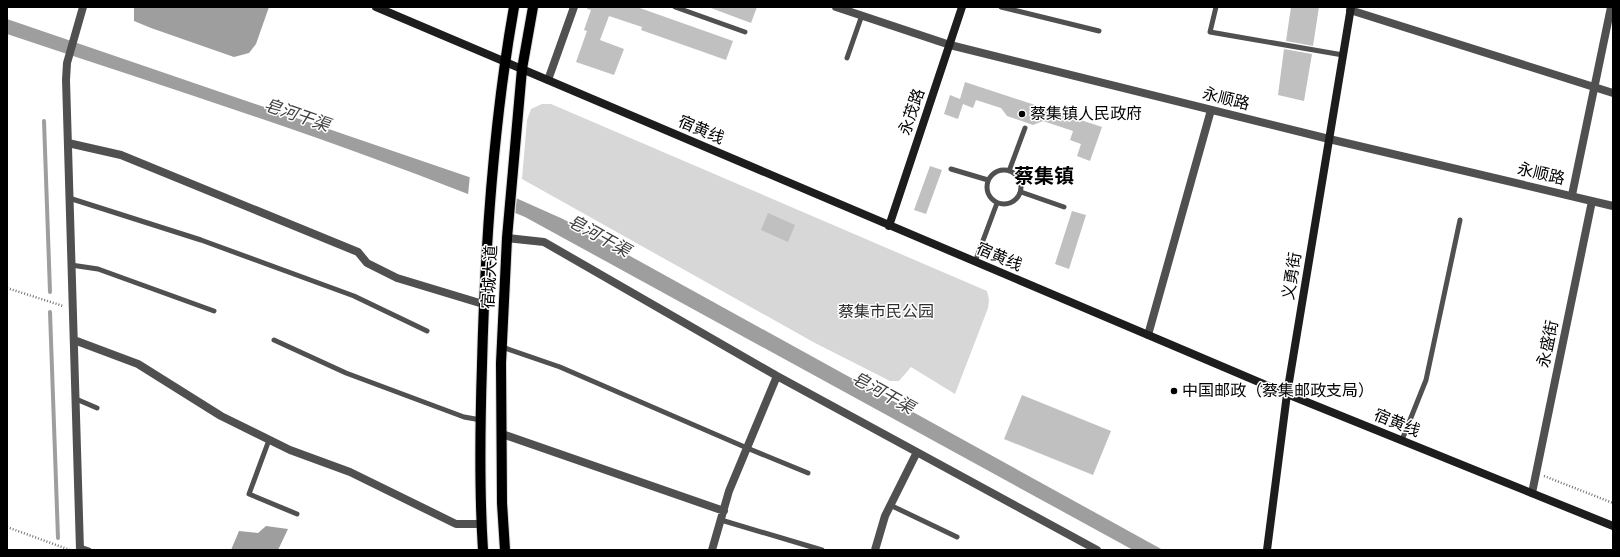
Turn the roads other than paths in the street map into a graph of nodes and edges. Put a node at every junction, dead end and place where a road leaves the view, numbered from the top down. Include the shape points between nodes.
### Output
1 (83, 7) edge
2 (376, 7) edge
3 (514, 7) edge
4 (533, 7) edge
5 (574, 7) edge
6 (675, 7) edge
7 (836, 7) edge
8 (962, 7) edge
9 (1001, 7) edge
10 (1216, 7) edge
11 (1611, 7) edge
12 (1351, 8) edge
13 (862, 15) junction
14 (1099, 31) dead end
15 (745, 32) dead end
16 (950, 45) junction
17 (1343, 55) junction
18 (847, 58) dead end
19 (504, 62) junction
20 (522, 69) junction
21 (548, 80) junction
22 (1594, 87) junction
23 (1613, 93) edge
24 (1211, 110) junction
25 (1025, 128) dead end
26 (1328, 139) junction
27 (68, 143) junction
28 (951, 169) dead end
29 (1009, 171) junction
30 (988, 180) junction
31 (1021, 192) junction
32 (1572, 196) junction
33 (70, 198) junction
34 (1592, 201) junction
35 (997, 203) junction
36 (1613, 206) edge
37 (1064, 207) dead end
38 (1460, 220) dead end
39 (889, 226) junction
40 (507, 238) junction
41 (975, 262) junction
42 (71, 265) junction
43 (483, 304) junction
44 (214, 311) dead end
45 (427, 331) dead end
46 (1148, 335) junction
47 (74, 340) junction
48 (274, 340) dead end
49 (502, 347) junction
50 (776, 376) junction
51 (1287, 394) junction
52 (76, 399) junction
53 (97, 408) dead end
54 (481, 420) junction
55 (502, 434) junction
56 (269, 440) junction
57 (1402, 440) junction
58 (747, 448) junction
59 (917, 452) junction
60 (808, 473) dead end
61 (1532, 493) junction
62 (890, 505) junction
63 (724, 511) junction
64 (297, 514) dead end
65 (721, 520) junction
66 (481, 524) junction
67 (1613, 526) edge
68 (957, 537) dead end
69 (80, 548) edge
70 (89, 550) edge
71 (483, 550) edge
72 (505, 550) edge
73 (712, 550) edge
74 (822, 550) edge
75 (875, 550) edge
76 (1097, 550) edge
77 (1267, 550) edge

1 - 27 street via 67,62
2 - 19 main road, 宿黄线
3 - 19 main road, 宿城大道
4 - 20 main road, 宿城大道
5 - 21 street
6 - 15 lane
7 - 13 street, 永顺路
8 - 16 main road, 永茂路
9 - 14 lane
10 - 17 lane via 1210,32
11 - 22 street
12 - 17 main road, 义勇街
12 - 22 street
13 - 16 street, 永顺路
13 - 18 lane
16 - 24 street, 永顺路
16 - 39 main road, 永茂路
17 - 26 main road, 义勇街
19 - 20 main road, 宿黄线
19 - 43 main road, 宿城大道
20 - 21 main road, 宿黄线
20 - 40 main road, 宿城大道
21 - 39 main road, 宿黄线
22 - 23 street
22 - 32 street
24 - 26 street, 永顺路
24 - 46 street
25 - 29 lane
26 - 32 street, 永顺路
26 - 51 main road, 义勇街
27 - 33 street
27 - 43 street via 121,156 358,252 367,263 397,278
28 - 30 lane
29 - 30 lane via 995,172
29 - 31 lane via 1020,181
30 - 35 lane via 987,191
31 - 35 lane via 1013,202 1002,205
31 - 37 lane
32 - 34 street, 永顺路
33 - 42 street
33 - 45 lane via 201,240 354,296
34 - 36 street, 永顺路
34 - 61 street, 永盛街
35 - 41 lane
38 - 57 lane via 1426,380
39 - 41 main road, 宿黄线
40 - 49 main road, 宿城大道
40 - 50 street via 544,242
41 - 46 main road, 宿黄线
42 - 44 lane via 98,269
42 - 47 street
43 - 54 main road, 宿城大道
46 - 51 main road, 宿黄线
47 - 52 street
47 - 56 street via 138,364 221,416
48 - 54 lane via 346,373 464,417
49 - 55 main road, 宿城大道
49 - 58 lane via 560,367
50 - 58 street
50 - 59 street
51 - 57 main road, 宿黄线
51 - 77 main road, 义勇街
52 - 53 lane
52 - 69 street
54 - 66 main road, 宿城大道
55 - 63 street
55 - 72 main road, 宿城大道
56 - 64 lane via 249,494
56 - 66 street via 350,472 456,524
57 - 61 main road, 宿黄线
58 - 60 lane
58 - 63 street via 729,491
59 - 62 street
59 - 76 street
61 - 67 main road, 宿黄线
62 - 68 lane
62 - 75 street
63 - 65 street
65 - 73 street
65 - 74 lane
66 - 71 main road, 宿城大道
69 - 70 lane

